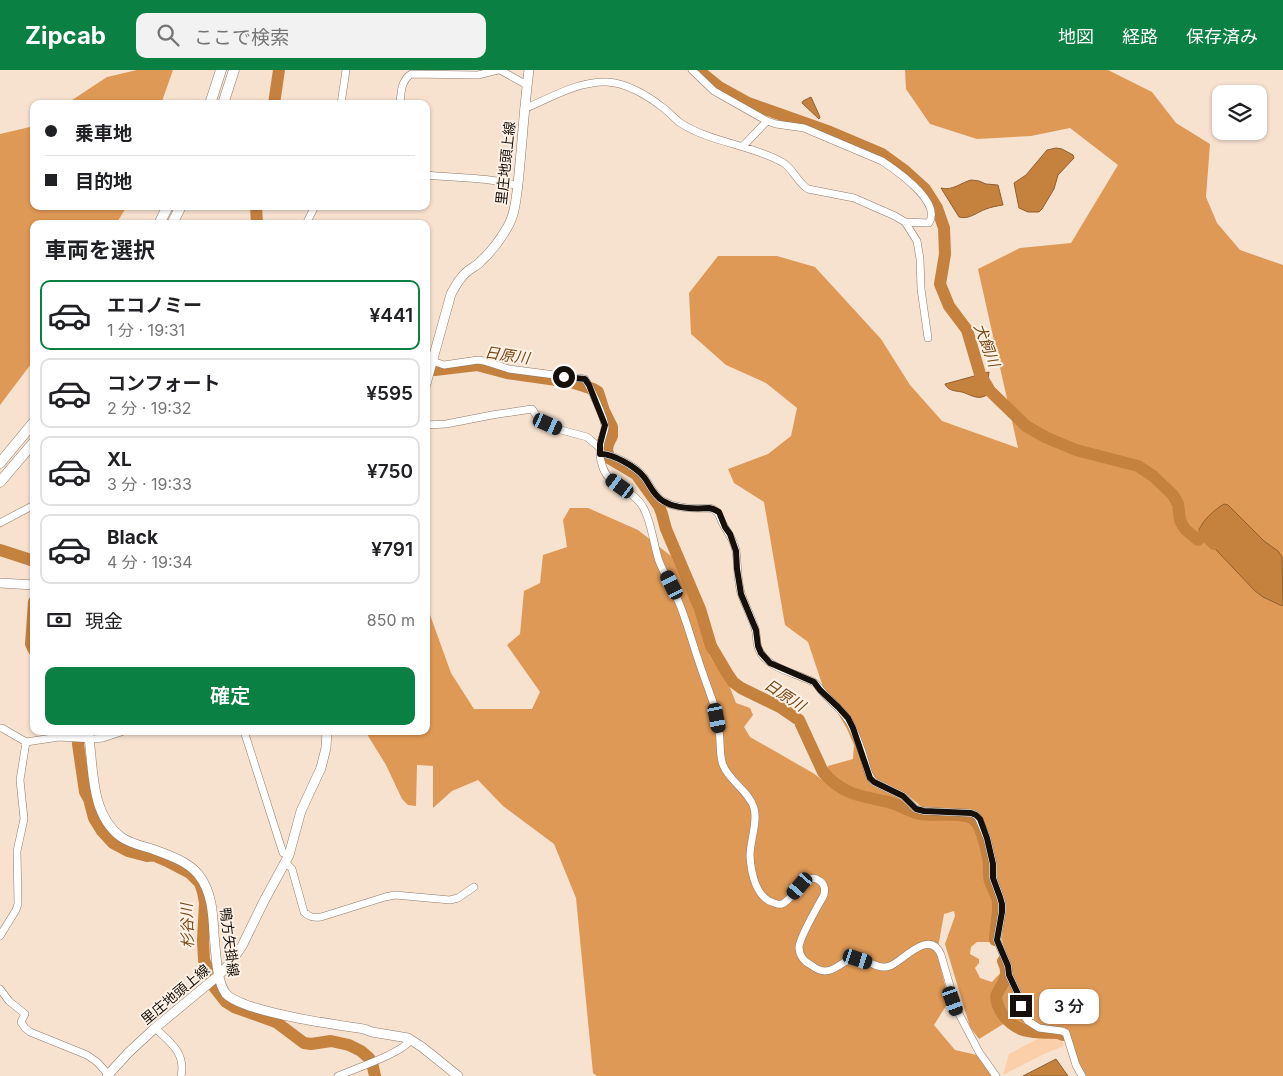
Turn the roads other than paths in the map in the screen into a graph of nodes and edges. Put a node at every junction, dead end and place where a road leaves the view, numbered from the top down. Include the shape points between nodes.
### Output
1 (221, 70) edge
2 (234, 70) edge
3 (346, 70) edge
4 (499, 70) edge
5 (528, 70) edge
6 (692, 70) edge
7 (527, 85) junction
8 (211, 100) edge
9 (224, 100) edge
10 (342, 100) edge
11 (400, 100) edge
12 (524, 109) junction
13 (767, 121) junction
14 (743, 146) junction
15 (430, 175) edge
16 (517, 186) junction
17 (905, 222) junction
18 (928, 338) dead end
19 (430, 362) edge
20 (430, 365) edge
21 (430, 425) edge
22 (30, 427) edge
23 (30, 447) edge
24 (604, 453) junction
25 (0, 463) edge
26 (0, 482) edge
27 (30, 506) edge
28 (0, 523) edge
29 (0, 583) edge
30 (30, 585) edge
31 (0, 728) edge
32 (112, 735) edge
33 (245, 735) edge
34 (328, 735) edge
35 (88, 736) edge
36 (26, 742) junction
37 (287, 858) junction
38 (474, 887) dead end
39 (0, 936) edge
40 (217, 977) junction
41 (0, 989) edge
42 (155, 1028) junction
43 (411, 1040) junction
44 (108, 1075) edge
45 (182, 1076) edge
46 (338, 1076) edge
47 (458, 1076) edge
48 (996, 1076) edge
49 (1082, 1076) edge

1 - 8 highway
2 - 9 highway
3 - 10 street
4 - 7 street
4 - 11 street via 478,75 411,74 402,85
5 - 7 main road, 里庄地頭上線
6 - 13 street via 714,92
7 - 12 main road, 里庄地頭上線
12 - 14 street via 590,83 621,84 653,100 689,127
12 - 16 main road, 里庄地頭上線
13 - 14 street
13 - 17 street via 804,128 889,166 919,190 930,206 932,218 929,223
14 - 17 street via 784,162 808,189 854,198
15 - 16 street via 493,180
16 - 19 main road, 里庄地頭上線 via 508,227 480,263 458,281 451,294
17 - 18 street via 917,241
20 - 24 street via 478,360 509,369 585,379 605,425
21 - 24 street via 532,409 548,424 587,437
22 - 25 highway
23 - 26 highway
24 - 48 street via 603,468 607,477 642,504 660,563 678,600 713,703 724,766 754,807 750,857 759,892 768,901 783,904 807,880 823,883 824,895 799,948 806,963 817,969 834,969 851,959 890,966 918,946 935,947 941,955 957,1010
24 - 49 street via 637,470 663,501 684,508 709,508 719,512 736,551 740,588 761,653 770,663 814,682 848,718 874,782 903,796 916,809 971,813 980,819 1002,904 997,940 1024,1016 1039,1028 1066,1033
27 - 28 street
29 - 30 main road
31 - 36 street
32 - 35 street via 103,738
33 - 37 street via 283,854
34 - 37 main road, 里庄地頭上線 via 320,768 301,811
35 - 36 street
35 - 40 main road, 鴨方矢掛線 via 96,793 112,828 128,841 189,866 207,887 213,914
36 - 39 street via 20,780 24,819 17,851 18,904
37 - 38 street via 304,912 314,918 396,895 450,900
37 - 40 main road, 里庄地頭上線 via 242,946
40 - 42 main road, 里庄地頭上線
40 - 43 main road, 鴨方矢掛線 via 227,995 238,1002 300,1019
41 - 44 street via 25,1014 21,1022 30,1032 86,1055
42 - 44 main road, 里庄地頭上線
42 - 45 street via 178,1052 183,1062
43 - 46 street via 399,1049
43 - 47 main road, 鴨方矢掛線

